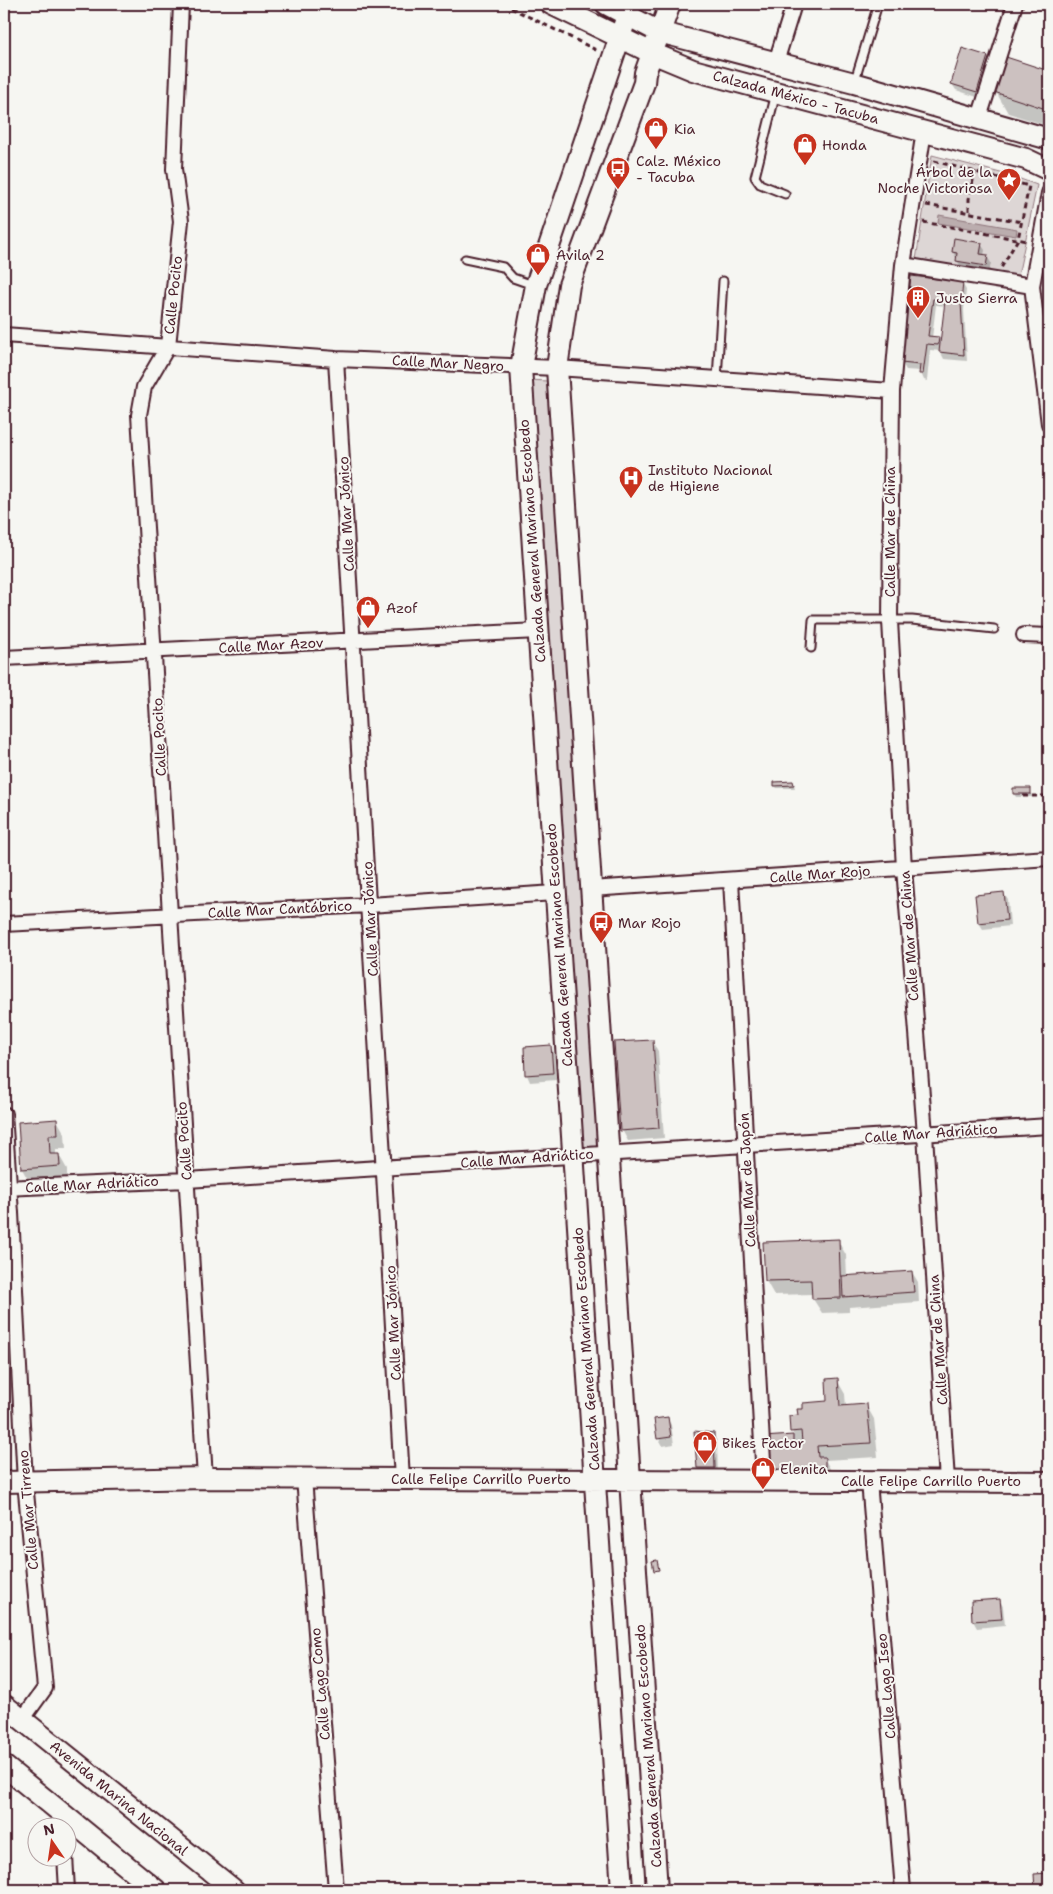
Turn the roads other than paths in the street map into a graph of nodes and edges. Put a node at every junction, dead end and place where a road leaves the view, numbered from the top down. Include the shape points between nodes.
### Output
1 (181, 4) edge
2 (552, 4) edge
3 (606, 4) edge
4 (670, 4) edge
5 (794, 4) edge
6 (878, 4) edge
7 (1015, 4) edge
8 (629, 9) edge
9 (660, 32) junction
10 (620, 38) junction
11 (652, 53) junction
12 (776, 62) junction
13 (854, 83) junction
14 (776, 92) junction
15 (979, 118) junction
16 (924, 131) junction
17 (1049, 139) edge
18 (1049, 170) edge
19 (1049, 193) edge
20 (785, 194) dead end
21 (465, 259) dead end
22 (902, 266) junction
23 (723, 281) dead end
24 (536, 286) junction
25 (1032, 286) junction
26 (4, 335) edge
27 (168, 346) junction
28 (336, 358) junction
29 (1046, 362) edge
30 (521, 367) junction
31 (557, 368) junction
32 (717, 379) junction
33 (892, 391) junction
34 (1049, 424) edge
35 (890, 621) junction
36 (994, 629) dead end
37 (538, 631) junction
38 (1024, 635) dead end
39 (1049, 636) edge
40 (353, 641) junction
41 (811, 648) dead end
42 (154, 651) junction
43 (4, 658) edge
44 (1049, 858) edge
45 (904, 868) junction
46 (731, 880) junction
47 (591, 889) junction
48 (555, 893) junction
49 (369, 905) junction
50 (169, 914) junction
51 (4, 924) edge
52 (4, 1114) edge
53 (1049, 1126) edge
54 (924, 1134) junction
55 (745, 1145) junction
56 (609, 1153) junction
57 (573, 1155) junction
58 (384, 1168) junction
59 (187, 1180) junction
60 (6, 1188) edge
61 (205, 1478) junction
62 (304, 1478) junction
63 (402, 1479) junction
64 (594, 1480) junction
65 (630, 1480) junction
66 (764, 1480) junction
67 (869, 1481) junction
68 (947, 1481) junction
69 (4, 1482) edge
70 (25, 1482) junction
71 (1049, 1482) edge
72 (4, 1705) edge
73 (22, 1720) junction
74 (4, 1766) edge
75 (58, 1816) edge
76 (78, 1832) edge
77 (66, 1866) edge
78 (67, 1890) edge
79 (156, 1890) edge
80 (234, 1890) edge
81 (336, 1890) edge
82 (622, 1890) edge
83 (658, 1890) edge
84 (904, 1890) edge

1 - 27 street, Calle Pocito via 174,169 181,221
2 - 10 main road, Calzada México - Tacuba
3 - 8 main road, Calzada México - Tacuba
4 - 9 main road, Calzada General Mariano Escobedo
5 - 12 street
6 - 13 lane
7 - 15 street
8 - 9 main road, Calzada México - Tacuba
8 - 10 main road, Calzada General Mariano Escobedo
9 - 11 main road, Calzada General Mariano Escobedo
9 - 12 main road, Calzada México - Tacuba
10 - 11 main road, Calzada México - Tacuba
10 - 24 main road, Calzada General Mariano Escobedo
11 - 14 main road, Calzada México - Tacuba via 693,70
11 - 31 main road, Calzada General Mariano Escobedo via 644,83 569,285
12 - 13 main road, Calzada México - Tacuba
13 - 15 main road, Calzada México - Tacuba
14 - 16 main road, Calzada México - Tacuba
14 - 20 lane via 756,177 760,184
15 - 17 main road, Calzada México - Tacuba
16 - 18 main road, Calzada México - Tacuba via 1026,159
16 - 22 street, Calle Mar de China
19 - 25 street
21 - 24 lane via 503,267 513,278
22 - 25 street
22 - 33 street, Calle Mar de China
23 - 32 lane
24 - 30 main road, Calzada General Mariano Escobedo
25 - 29 street
26 - 27 street, Calle Mar Negro
27 - 28 street, Calle Mar Negro
27 - 42 street, Calle Pocito via 144,387 139,415
28 - 30 street, Calle Mar Negro
28 - 40 street, Calle Mar Jónico
29 - 34 street
30 - 31 street, Calle Mar Negro
30 - 37 main road, Calzada General Mariano Escobedo
31 - 32 street, Calle Mar Negro
31 - 47 main road, Calzada General Mariano Escobedo
32 - 33 street, Calle Mar Negro
33 - 35 street, Calle Mar de China
35 - 36 lane via 912,620
35 - 41 lane via 812,620
35 - 45 street, Calle Mar de China
37 - 40 street, Calle Mar Azov
37 - 48 main road, Calzada General Mariano Escobedo
38 - 39 street
40 - 42 street, Calle Mar Azov
40 - 49 street, Calle Mar Jónico
42 - 43 street, Calle Mar Azov
42 - 50 street, Calle Pocito
44 - 45 street, Calle Mar Rojo
45 - 46 street, Calle Mar Rojo
45 - 54 street, Calle Mar de China
46 - 47 street, Calle Mar Rojo
46 - 55 street, Calle Mar de Japón
47 - 56 main road, Calzada General Mariano Escobedo
48 - 49 street, Calle Mar Cantábrico
48 - 57 main road, Calzada General Mariano Escobedo
49 - 50 street, Calle Mar Cantábrico
49 - 58 street, Calle Mar Jónico
50 - 51 street, Calle Mar Cantábrico
50 - 59 street, Calle Pocito
52 - 60 street, Calle Mar Tirreno
53 - 54 street, Calle Mar Adriático
54 - 55 street, Calle Mar Adriático
54 - 68 street, Calle Mar de China
55 - 56 street, Calle Mar Adriático
55 - 66 street, Calle Mar de Japón
56 - 57 street, Calle Mar Adriático
56 - 65 main road, Calzada General Mariano Escobedo
57 - 58 street, Calle Mar Adriático
57 - 64 main road, Calzada General Mariano Escobedo
58 - 59 street, Calle Mar Adriático
58 - 63 street, Calle Mar Jónico
59 - 60 street, Calle Mar Adriático
59 - 61 street, Calle Pocito
60 - 70 street, Calle Mar Tirreno
61 - 62 main road, Calle Felipe Carrillo Puerto
61 - 70 main road, Calle Felipe Carrillo Puerto
62 - 63 main road, Calle Felipe Carrillo Puerto
62 - 81 street, Calle Lago Como
63 - 64 main road, Calle Felipe Carrillo Puerto
64 - 65 main road, Calle Felipe Carrillo Puerto
64 - 82 main road, Calzada General Mariano Escobedo
65 - 66 main road, Calle Felipe Carrillo Puerto
65 - 83 main road, Calzada General Mariano Escobedo
66 - 67 main road, Calle Felipe Carrillo Puerto
67 - 68 main road, Calle Felipe Carrillo Puerto
67 - 84 street, Calle Lago Iseo
68 - 71 main road, Calle Felipe Carrillo Puerto
69 - 70 main road, Calle Felipe Carrillo Puerto
70 - 73 street, Calle Mar Tirreno via 45,1688
72 - 73 main road, Avenida Marina Nacional
73 - 80 main road, Avenida Marina Nacional
74 - 75 main road
76 - 79 main road
77 - 78 street

